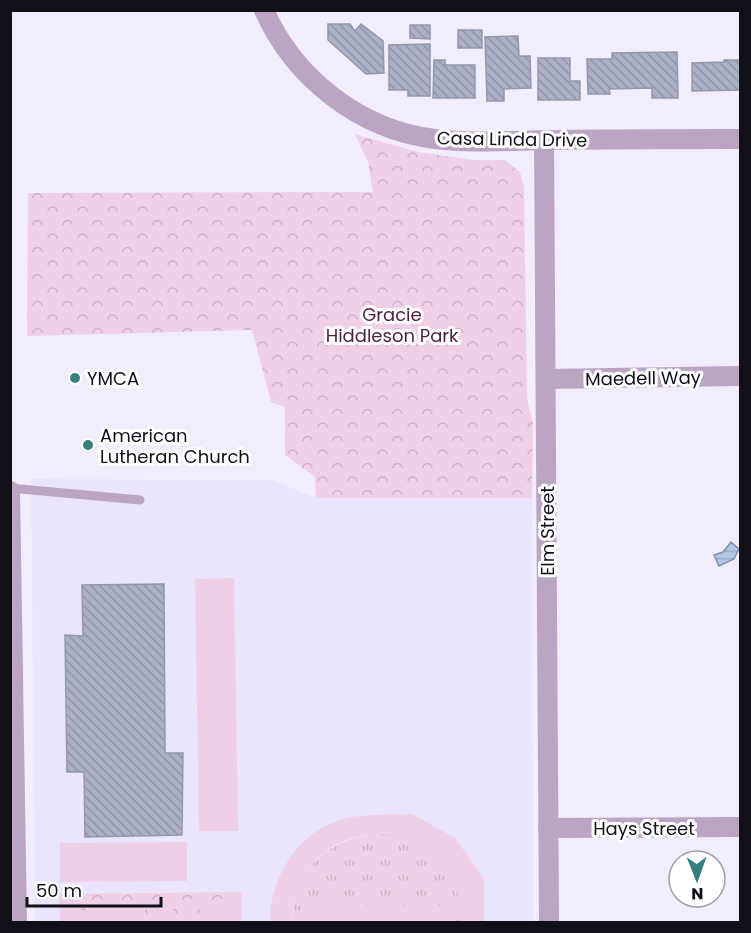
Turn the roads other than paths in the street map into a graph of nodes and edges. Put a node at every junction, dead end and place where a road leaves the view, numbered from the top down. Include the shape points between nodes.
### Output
1 (264, 10) edge
2 (741, 139) edge
3 (544, 140) junction
4 (741, 376) edge
5 (546, 380) junction
6 (10, 489) edge
7 (140, 500) dead end
8 (741, 827) edge
9 (548, 828) junction
10 (16, 922) edge
11 (549, 922) edge

1 - 3 street, Casa Linda Drive via 285,49 302,69 342,104 368,119 435,139
2 - 3 street, Casa Linda Drive
3 - 5 street, Elm Street
4 - 5 street, Maedell Way
5 - 9 street, Elm Street
6 - 7 lane
6 - 10 street
8 - 9 street, Hays Street
9 - 11 street, Elm Street

